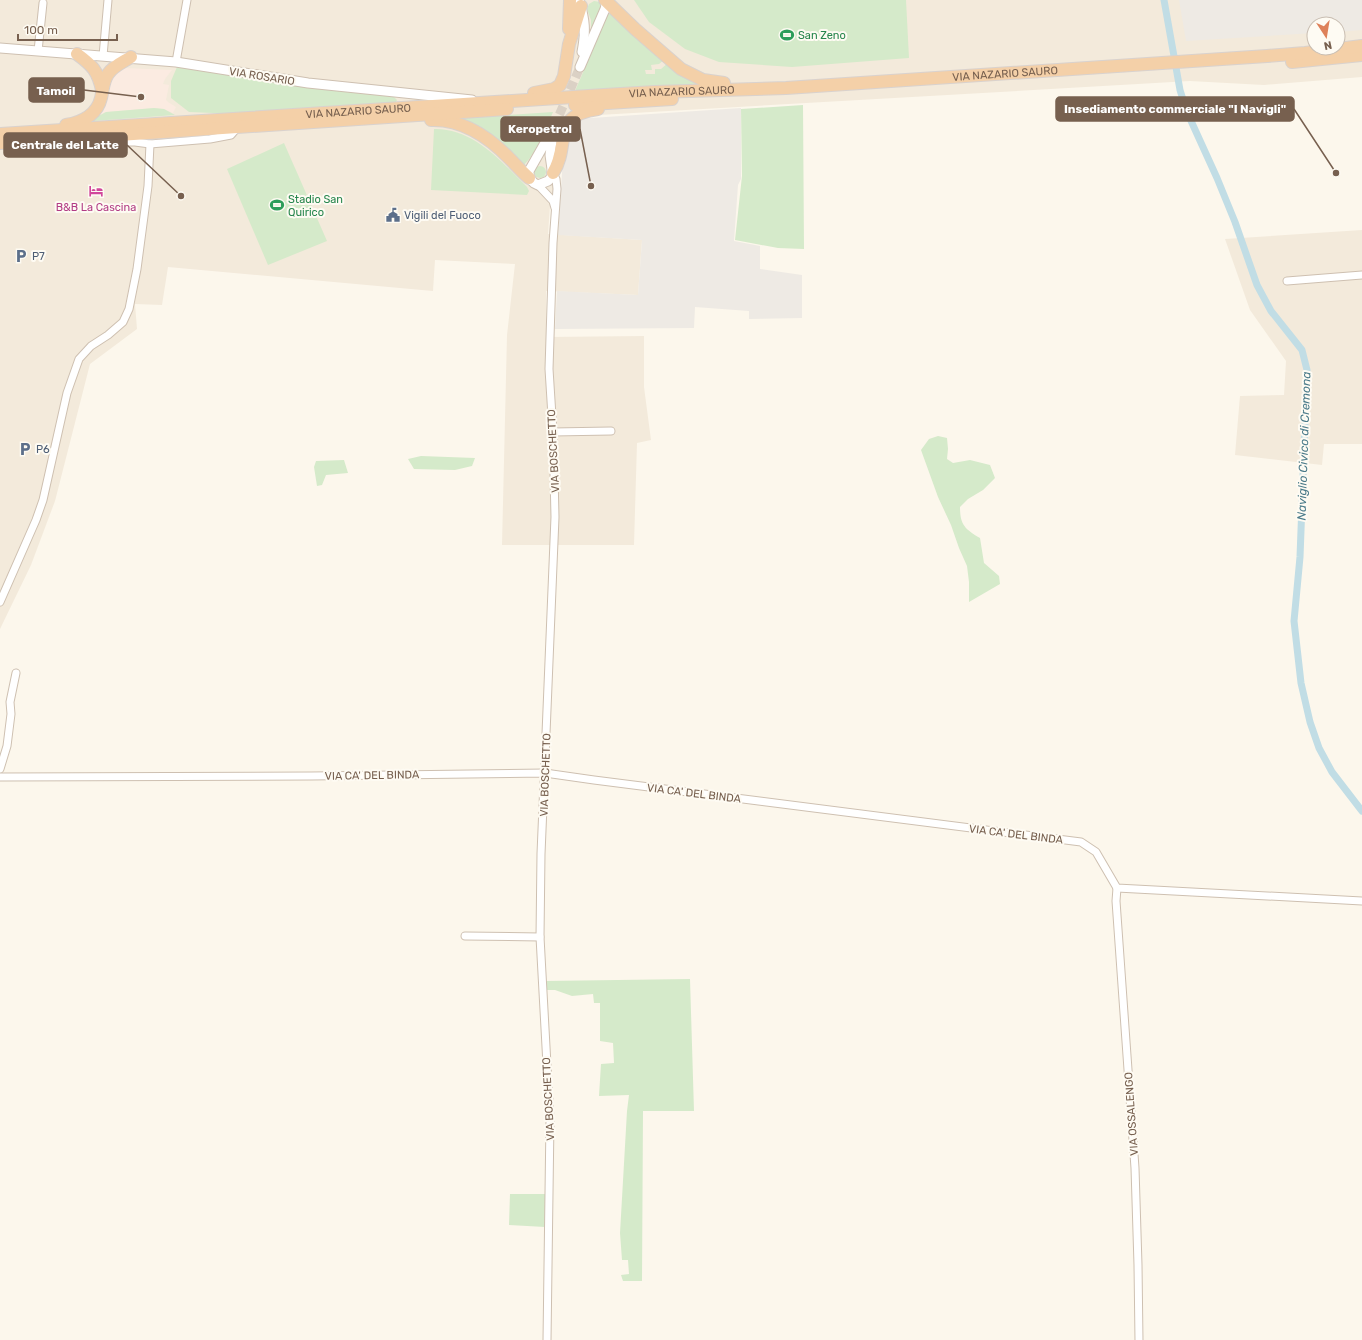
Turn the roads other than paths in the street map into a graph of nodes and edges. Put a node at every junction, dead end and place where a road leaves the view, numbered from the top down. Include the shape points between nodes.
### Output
1 (108, 0) edge
2 (187, 0) edge
3 (570, 0) edge
4 (605, 0) edge
5 (582, 2) edge
6 (43, 3) dead end
7 (1362, 38) edge
8 (1346, 42) edge
9 (569, 44) junction
10 (1362, 46) edge
11 (0, 48) edge
12 (1306, 49) edge
13 (38, 51) junction
14 (77, 54) junction
15 (1362, 55) edge
16 (103, 56) junction
17 (1267, 56) junction
18 (130, 58) junction
19 (1310, 61) junction
20 (176, 62) junction
21 (1362, 62) edge
22 (1182, 66) junction
23 (786, 88) junction
24 (102, 90) junction
25 (487, 102) junction
26 (615, 102) junction
27 (416, 115) junction
28 (60, 125) junction
29 (20, 128) junction
30 (237, 128) junction
31 (0, 129) edge
32 (39, 132) junction
33 (0, 134) edge
34 (111, 136) junction
35 (0, 143) edge
36 (150, 144) junction
37 (553, 175) junction
38 (534, 182) junction
39 (556, 210) junction
40 (1362, 275) edge
41 (1287, 281) dead end
42 (612, 431) dead end
43 (553, 432) junction
44 (0, 602) edge
45 (16, 674) dead end
46 (0, 769) edge
47 (545, 773) junction
48 (0, 777) edge
49 (1117, 888) junction
50 (1362, 901) edge
51 (465, 936) dead end
52 (540, 937) junction
53 (547, 1340) edge
54 (1139, 1340) edge

1 - 16 street
2 - 20 street
3 - 9 highway
4 - 5 street via 605,9 580,68 586,32
4 - 23 highway via 670,61 693,76 714,82
5 - 9 highway
6 - 13 street
7 - 8 highway
9 - 25 highway via 560,85
10 - 17 highway, VIA NAZARIO SAURO
11 - 13 street, VIA ROSARIO
12 - 17 highway
13 - 14 street, VIA ROSARIO
14 - 16 street, VIA ROSARIO
14 - 24 highway via 95,69
15 - 19 highway, VIA NAZARIO SAURO
16 - 18 street, VIA ROSARIO
17 - 22 highway, VIA NAZARIO SAURO
18 - 20 street, VIA ROSARIO
18 - 24 highway via 109,72
19 - 21 highway
19 - 22 highway, VIA NAZARIO SAURO
20 - 25 street, VIA ROSARIO via 308,83
22 - 23 highway, VIA NAZARIO SAURO via 1166,63
22 - 26 highway, VIA NAZARIO SAURO via 1143,72 761,96
23 - 25 highway, VIA NAZARIO SAURO via 655,92
24 - 28 highway via 99,105 91,116
25 - 32 highway, VIA NAZARIO SAURO
26 - 27 highway, VIA NAZARIO SAURO
26 - 37 highway via 609,108 576,114 571,119
27 - 30 highway, VIA NAZARIO SAURO
27 - 38 highway via 422,120 441,120 467,127 486,138
28 - 29 highway
28 - 32 highway
29 - 31 highway
29 - 32 highway
30 - 34 highway, VIA NAZARIO SAURO
30 - 36 street via 231,135 210,139
32 - 33 highway, VIA NAZARIO SAURO
34 - 35 highway, VIA NAZARIO SAURO
34 - 36 street via 122,142
36 - 44 street via 148,186 129,309 123,322 91,346 79,359 67,393 43,500
37 - 38 street via 548,180
37 - 38 street via 550,155 554,127 529,171
37 - 39 street, VIA BOSCHETTO via 558,190
38 - 39 street via 553,201
39 - 43 street, VIA BOSCHETTO via 549,369
40 - 41 street
42 - 43 street
43 - 47 street, VIA BOSCHETTO via 555,509
45 - 46 street via 10,702 7,746
47 - 48 street, VIA CA' DEL BINDA
47 - 49 street, VIA CA' DEL BINDA via 1082,842 1096,852
47 - 52 street, VIA BOSCHETTO
49 - 50 street
49 - 54 street, VIA OSSALENGO via 1135,1168
51 - 52 street
52 - 53 street, VIA BOSCHETTO via 550,1120

